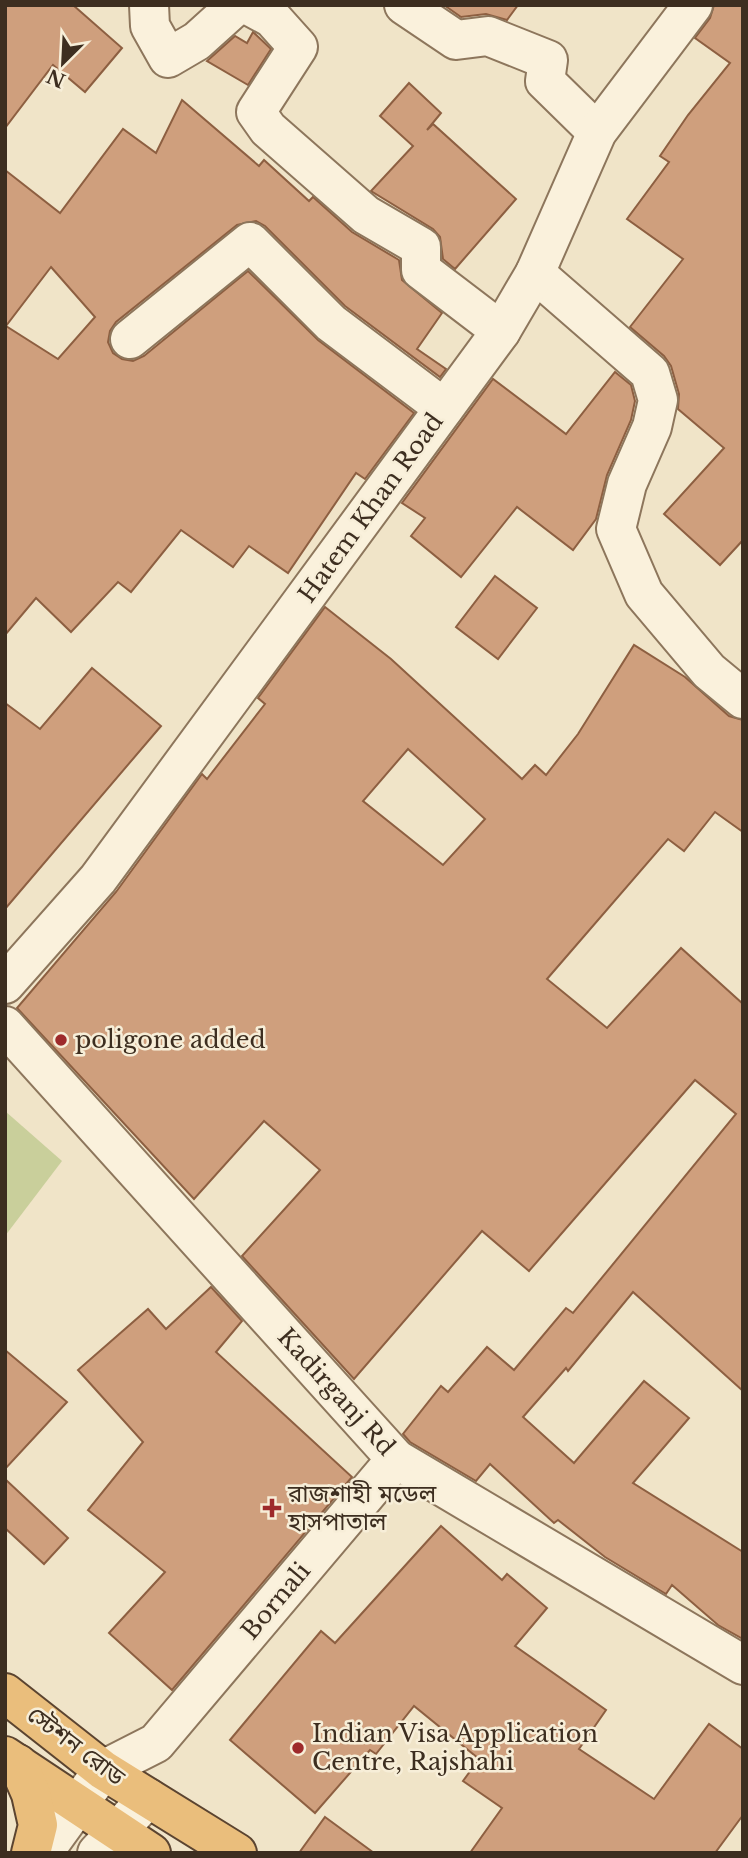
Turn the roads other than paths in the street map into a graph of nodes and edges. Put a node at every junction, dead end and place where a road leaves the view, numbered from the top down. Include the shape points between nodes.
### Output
1 (149, 5) edge
2 (237, 5) edge
3 (248, 5) edge
4 (404, 5) edge
5 (677, 13) edge
6 (597, 132) junction
7 (535, 273) junction
8 (500, 331) junction
9 (130, 340) dead end
10 (444, 408) junction
11 (743, 699) edge
12 (5, 984) edge
13 (5, 1026) edge
14 (396, 1459) junction
15 (743, 1665) edge
16 (5, 1693) edge
17 (156, 1743) junction
18 (11, 1760) edge
19 (103, 1770) junction
20 (148, 1798) junction
21 (77, 1805) junction
22 (107, 1842) edge
23 (31, 1853) edge
24 (43, 1853) edge
25 (151, 1853) edge
26 (237, 1853) edge

1 - 2 street via 150,26 168,58 197,41
3 - 8 street via 272,18 298,47 256,112 268,129 366,215 421,247 421,271
4 - 6 street via 456,40 488,36 548,60 545,81
5 - 6 street, Hatem Khan Road
6 - 7 street, Hatem Khan Road
7 - 8 street, Hatem Khan Road
7 - 11 street via 650,373 658,401 627,484 616,529 644,594 709,671
8 - 10 street, Hatem Khan Road
9 - 10 street via 250,242 331,323
10 - 12 street, Hatem Khan Road via 98,879
13 - 14 street, Kadirganj Rd
14 - 15 street, Kadirganj Rd
14 - 17 street, Bornali
16 - 19 highway, স্টেশন রোড
17 - 19 street, Bornali
17 - 20 street
18 - 21 highway, স্টেশন রোড
18 - 23 highway via 31,1794 38,1825
19 - 20 highway, স্টেশন রোড
19 - 21 street
20 - 22 street
20 - 26 highway, স্টেশন রোড
21 - 22 highway, স্টেশন রোড
21 - 24 street
22 - 25 highway, স্টেশন রোড

